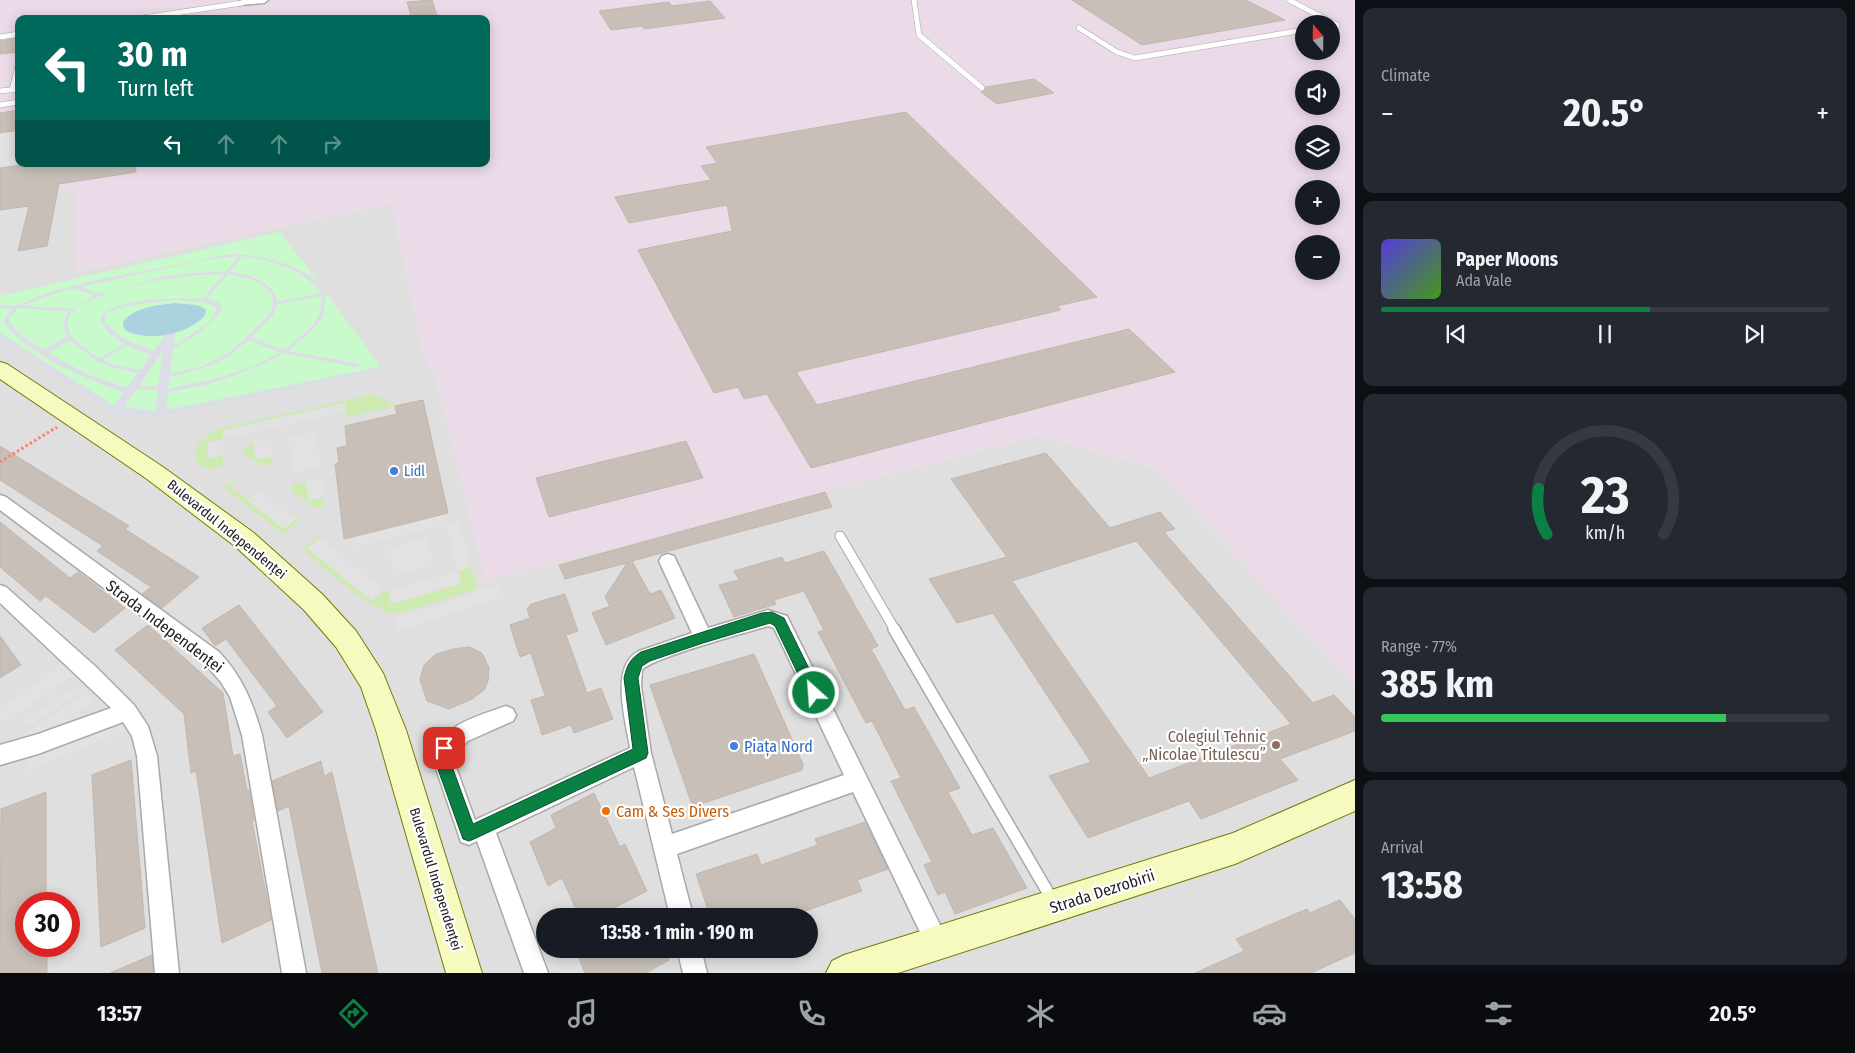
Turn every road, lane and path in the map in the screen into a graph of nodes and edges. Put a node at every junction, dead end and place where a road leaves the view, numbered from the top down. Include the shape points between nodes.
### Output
1 (264, 0) edge
2 (914, 0) edge
3 (1289, 0) edge
4 (242, 3) joint
5 (162, 15) edge
6 (1318, 15) edge
7 (1079, 28) dead end
8 (1295, 31) edge
9 (15, 35) edge
10 (0, 37) edge
11 (15, 78) edge
12 (982, 88) dead end
13 (12, 90) junction
14 (15, 90) edge
15 (0, 91) edge
16 (15, 103) edge
17 (0, 105) edge
18 (0, 369) edge
19 (72, 418) junction
20 (0, 462) edge
21 (0, 500) edge
22 (840, 536) dead end
23 (668, 561) dead end
24 (0, 592) edge
25 (703, 637) junction
26 (127, 711) junction
27 (506, 715) dead end
28 (641, 753) junction
29 (0, 755) edge
30 (856, 781) junction
31 (1355, 795) edge
32 (483, 827) junction
33 (664, 848) junction
34 (1055, 906) junction
35 (679, 908) edge
36 (937, 943) junction
37 (691, 958) edge
38 (899, 964) edge
39 (167, 973) edge
40 (294, 973) edge
41 (464, 973) edge
42 (536, 973) edge
43 (695, 973) edge
44 (844, 973) edge

1 - 4 street
2 - 12 lane via 919,35
3 - 6 lane
4 - 5 lane
7 - 8 lane via 1117,52 1135,58
9 - 10 lane
11 - 13 lane
13 - 14 lane
13 - 15 lane
16 - 17 lane
18 - 19 main road, Bulevardul Independenței
19 - 20 path
19 - 41 main road, Bulevardul Independenței via 155,473 245,540 313,602 357,654 373,682 391,730
21 - 40 street, Strada Independenței via 212,658 231,678 244,706 252,735
22 - 34 lane
23 - 25 street
24 - 26 street
25 - 28 street via 646,656 633,668 631,686
25 - 30 street via 768,618 780,622
26 - 29 street
26 - 39 street via 141,733 147,756
27 - 32 street via 457,736 441,754 469,834
28 - 32 street
28 - 33 street
30 - 33 street
30 - 36 street
31 - 34 main road, Strada Dezrobirii via 1235,848
32 - 42 street
33 - 35 street
34 - 36 main road, Strada Dezrobirii
36 - 38 main road, Strada Dezrobirii
37 - 43 street
38 - 44 main road, Strada Dezrobirii

